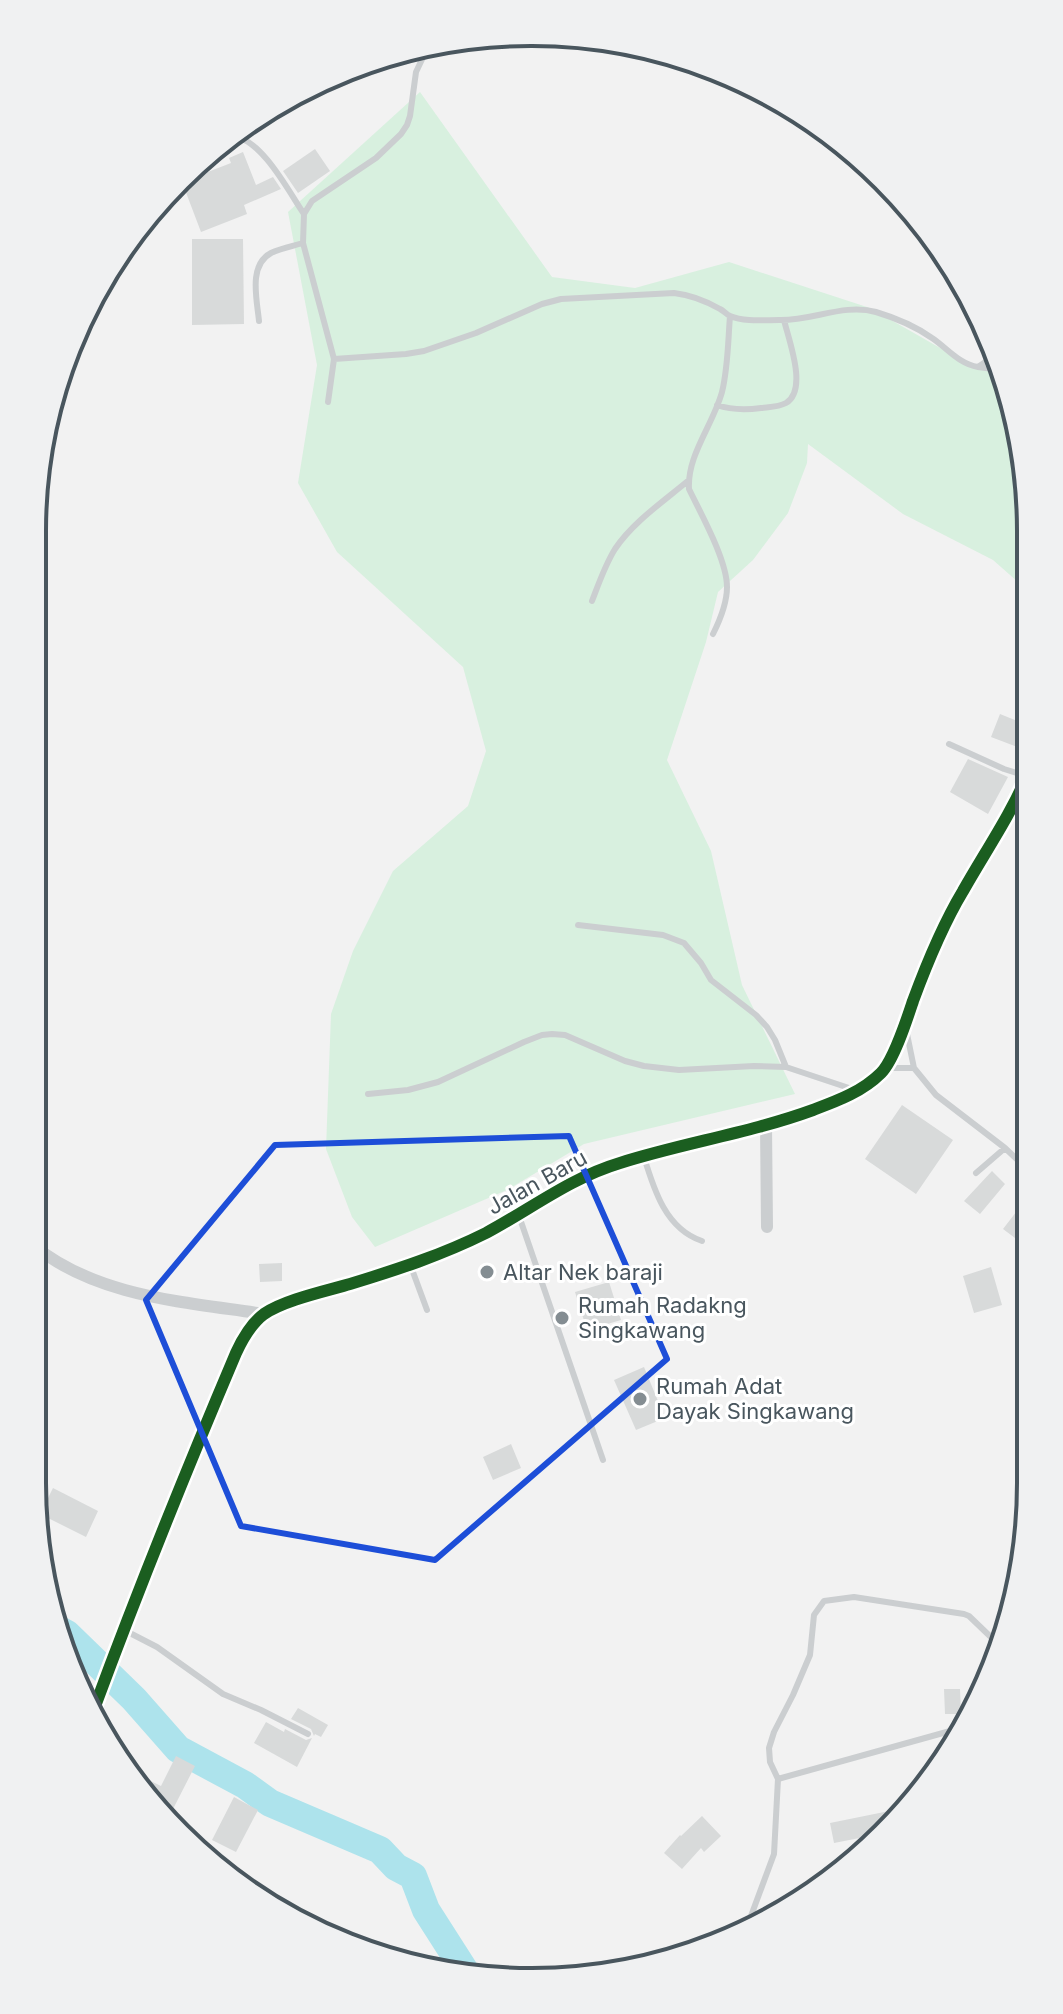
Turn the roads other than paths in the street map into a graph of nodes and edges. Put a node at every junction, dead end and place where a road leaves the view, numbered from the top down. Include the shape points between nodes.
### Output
1 (422, 59) edge
2 (417, 60) edge
3 (419, 64) junction
4 (244, 140) edge
5 (304, 214) junction
6 (303, 243) junction
7 (730, 316) junction
8 (784, 320) junction
9 (259, 321) dead end
10 (334, 359) junction
11 (986, 362) edge
12 (978, 367) junction
13 (988, 368) edge
14 (328, 402) dead end
15 (717, 405) junction
16 (689, 480) junction
17 (592, 601) dead end
18 (713, 634) dead end
19 (949, 744) dead end
20 (1017, 773) edge
21 (1017, 796) edge
22 (578, 925) dead end
23 (905, 1025) junction
24 (786, 1067) junction
25 (886, 1068) junction
26 (914, 1068) junction
27 (858, 1091) junction
28 (368, 1094) dead end
29 (766, 1125) junction
30 (1005, 1148) junction
31 (644, 1157) junction
32 (1017, 1160) edge
33 (976, 1173) dead end
34 (518, 1213) junction
35 (767, 1227) dead end
36 (702, 1241) dead end
37 (46, 1255) edge
38 (410, 1264) junction
39 (427, 1310) dead end
40 (264, 1314) junction
41 (603, 1460) dead end
42 (124, 1630) junction
43 (991, 1638) edge
44 (97, 1700) edge
45 (948, 1732) edge
46 (308, 1734) dead end
47 (778, 1779) junction
48 (751, 1915) edge

1 - 3 lane
2 - 3 lane
3 - 5 lane via 410,116 401,134 376,158 312,201
4 - 5 lane via 265,158
5 - 6 lane
6 - 9 lane via 270,253 262,261 256,277
6 - 10 lane
7 - 8 lane
7 - 10 lane via 674,293 577,297 542,304 424,351
7 - 15 lane
8 - 12 lane via 847,309 871,311 897,319
8 - 15 lane via 798,381 789,402 752,409
10 - 14 lane
11 - 12 lane
12 - 13 lane
15 - 16 lane
16 - 17 lane via 617,545
16 - 18 lane via 726,577 725,602
19 - 20 lane
21 - 23 street, Jalan Baru via 934,945
22 - 24 lane via 663,935 684,943 711,980 767,1027
23 - 25 street, Jalan Baru
23 - 26 lane
24 - 27 lane
24 - 28 lane via 652,1067 552,1034 438,1082
25 - 26 lane
25 - 27 street, Jalan Baru
26 - 30 lane via 936,1095
27 - 29 street, Jalan Baru
29 - 31 street, Jalan Baru
29 - 35 street
30 - 32 lane
30 - 33 lane
31 - 34 street, Jalan Baru via 581,1177
31 - 36 lane via 668,1214 687,1236
34 - 38 street, Jalan Baru via 455,1248
34 - 41 lane
37 - 40 street via 81,1275 130,1291
38 - 39 lane
38 - 40 street, Jalan Baru
40 - 42 street via 236,1353
42 - 44 street
42 - 46 lane via 223,1694
43 - 47 lane via 964,1614 854,1597 824,1601 814,1615 810,1655 769,1748
45 - 47 lane
47 - 48 lane via 774,1854

